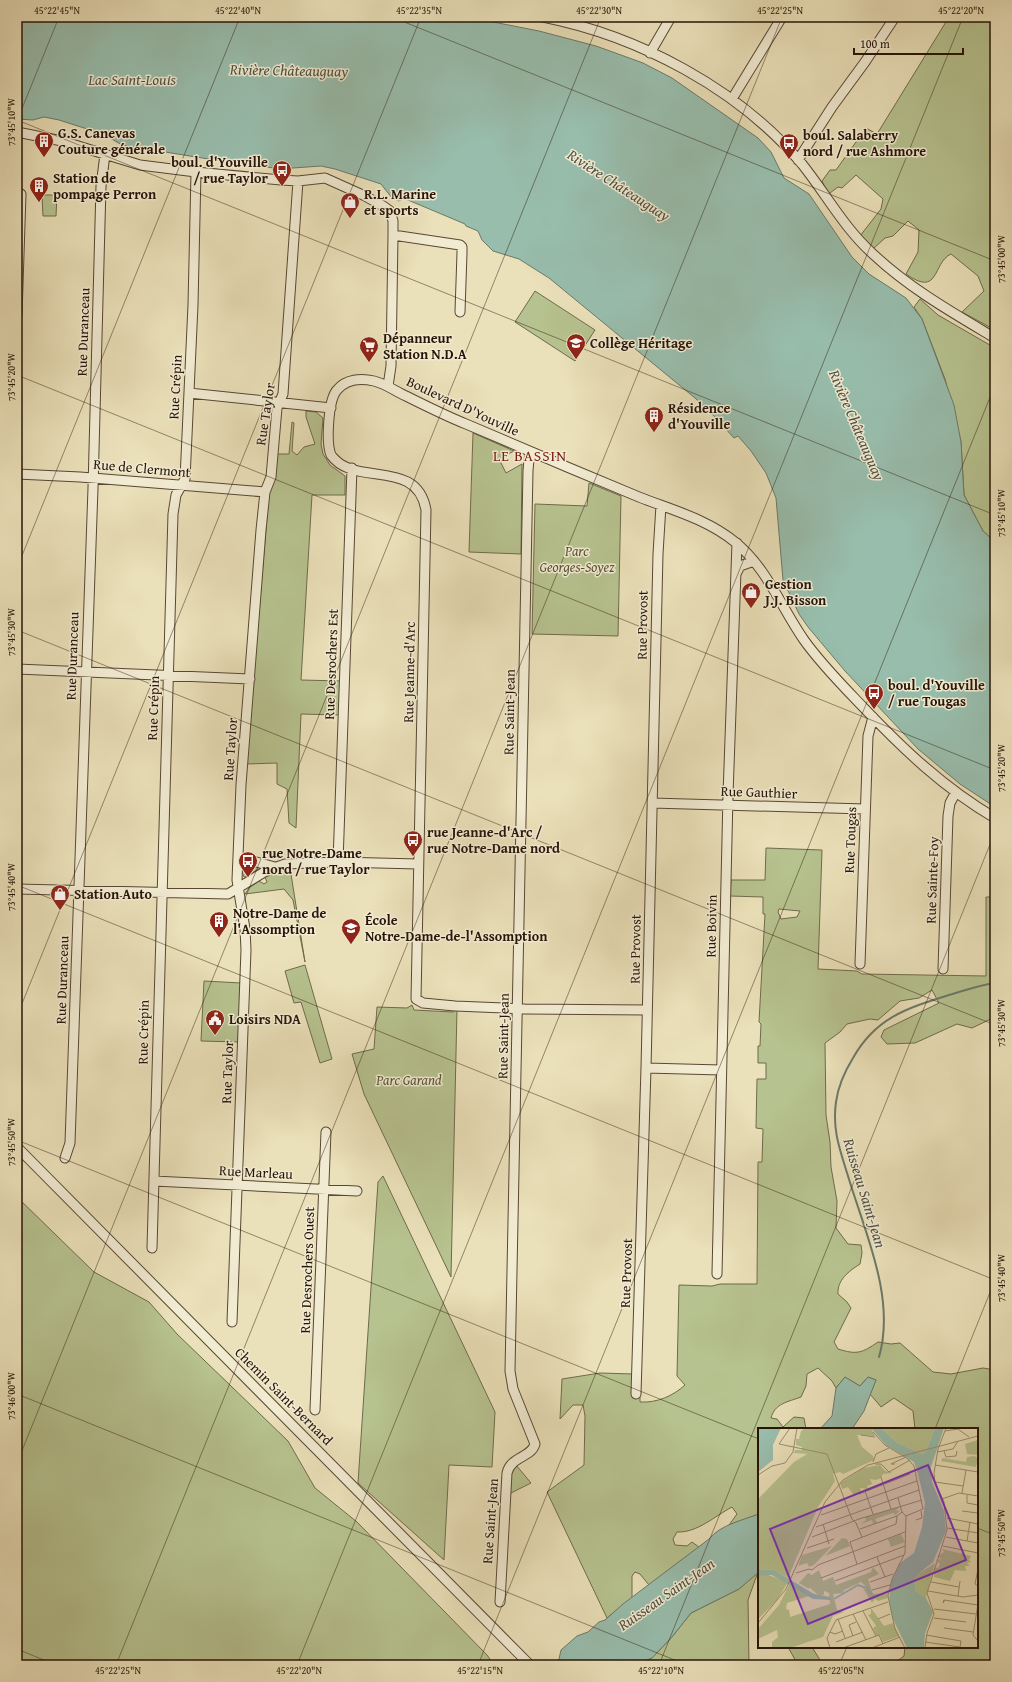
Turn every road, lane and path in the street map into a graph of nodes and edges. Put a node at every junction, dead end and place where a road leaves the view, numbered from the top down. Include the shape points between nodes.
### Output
1 (543, 17) edge
2 (671, 17) edge
3 (782, 17) edge
4 (895, 17) edge
5 (559, 19) edge
6 (650, 53) junction
7 (732, 99) junction
8 (17, 132) edge
9 (105, 154) junction
10 (798, 160) junction
11 (196, 172) junction
12 (298, 181) junction
13 (21, 194) dead end
14 (393, 236) junction
15 (460, 312) dead end
16 (17, 314) edge
17 (995, 338) edge
18 (388, 386) junction
19 (189, 393) junction
20 (281, 402) junction
21 (331, 408) junction
22 (532, 453) junction
23 (352, 468) junction
24 (17, 474) edge
25 (93, 478) junction
26 (181, 486) junction
27 (265, 492) junction
28 (661, 505) junction
29 (737, 544) junction
30 (754, 561) junction
31 (735, 578) junction
32 (17, 669) edge
33 (86, 672) junction
34 (168, 676) junction
35 (250, 679) junction
36 (872, 717) junction
37 (956, 792) junction
38 (652, 803) junction
39 (728, 805) junction
40 (865, 809) junction
41 (995, 818) edge
42 (238, 857) junction
43 (338, 862) junction
44 (418, 864) junction
45 (275, 867) junction
46 (17, 889) edge
47 (238, 889) junction
48 (79, 891) junction
49 (162, 893) junction
50 (860, 964) dead end
51 (943, 970) dead end
52 (518, 1008) junction
53 (647, 1010) junction
54 (646, 1068) junction
55 (721, 1070) junction
56 (326, 1132) dead end
57 (17, 1147) edge
58 (65, 1158) dead end
59 (154, 1181) junction
60 (237, 1185) junction
61 (324, 1189) junction
62 (357, 1191) dead end
63 (152, 1248) dead end
64 (717, 1274) dead end
65 (232, 1322) dead end
66 (636, 1394) dead end
67 (316, 1410) dead end
68 (500, 1602) dead end
69 (530, 1665) edge

1 - 5 street
2 - 6 street
3 - 7 street
4 - 10 street
5 - 6 street
6 - 7 street
7 - 10 street via 761,122
8 - 9 street, Boulevard D'Youville via 64,141
9 - 11 street, Boulevard D'Youville via 140,165
9 - 25 street, Rue Duranceau via 101,186
10 - 17 street via 846,225 874,255 937,302
11 - 12 street, Boulevard D'Youville
11 - 19 street, Rue Crépin
12 - 14 street, Boulevard D'Youville via 325,178 376,201 390,211
12 - 20 street, Rue Taylor
13 - 16 street
14 - 15 street via 460,245
14 - 18 street, Boulevard D'Youville
18 - 21 street, Rue Jeanne-d'Arc via 365,380 345,383 335,392
18 - 22 street, Boulevard D'Youville via 428,407
19 - 20 street
19 - 26 street, Rue Crépin via 185,479
20 - 21 street
20 - 27 street, Rue Taylor via 277,408 271,477
21 - 23 street, Rue Jeanne-d'Arc via 329,452 340,464
22 - 28 street, Boulevard D'Youville
22 - 52 street, Rue Saint-Jean via 528,471
23 - 43 street, Rue Desrochers Est
23 - 44 street, Rue Jeanne-d'Arc via 388,475 411,483 421,494 425,504 426,559
24 - 25 street, Rue de Clermont
25 - 26 street, Rue de Clermont
25 - 33 street, Rue Duranceau
26 - 27 street, Rue de Clermont
26 - 34 street, Rue Crépin via 176,495 173,514
27 - 35 street, Rue Taylor
28 - 29 street, Boulevard D'Youville via 703,521
28 - 38 street, Rue Provost
29 - 30 street, Boulevard D'Youville
29 - 31 street, Rue Boivin
30 - 31 street via 740,566
30 - 36 street, Boulevard D'Youville via 804,640
31 - 39 street, Rue Boivin
32 - 33 street
33 - 34 street
33 - 48 street, Rue Duranceau
34 - 35 street
34 - 49 street, Rue Crépin
35 - 42 street, Rue Taylor
36 - 37 street, Boulevard D'Youville via 915,759
36 - 40 street, Rue Tougas via 868,736
37 - 41 street, Boulevard D'Youville
37 - 51 street, Rue Sainte-Foy via 950,802 948,816
38 - 39 street, Rue Gauthier
38 - 53 street, Rue Provost
39 - 40 street, Rue Gauthier
39 - 55 street, Rue Boivin
40 - 50 street, Rue Tougas
42 - 45 street
42 - 47 street, Rue Taylor
43 - 44 street
43 - 45 street via 305,862
44 - 52 street, Rue Jeanne-d'Arc via 418,1001 428,1004
45 - 47 street
46 - 48 street
47 - 49 street via 228,894
47 - 60 street, Rue Taylor via 246,950
48 - 49 street
48 - 58 street, Rue Duranceau via 70,1143
49 - 59 street, Rue Crépin
52 - 53 street
52 - 68 street, Rue Saint-Jean via 510,1371 513,1389 534,1444 532,1450 510,1464 507,1473
53 - 54 street, Rue Provost
54 - 55 street
54 - 66 street, Rue Provost
55 - 64 street, Rue Boivin
56 - 61 street, Rue Desrochers Ouest
57 - 69 street, Chemin Saint-Bernard
59 - 60 street, Rue Marleau
59 - 63 street, Rue Crépin
60 - 61 street, Rue Marleau
60 - 65 street, Rue Taylor
61 - 62 street, Rue Marleau
61 - 67 street, Rue Desrochers Ouest

